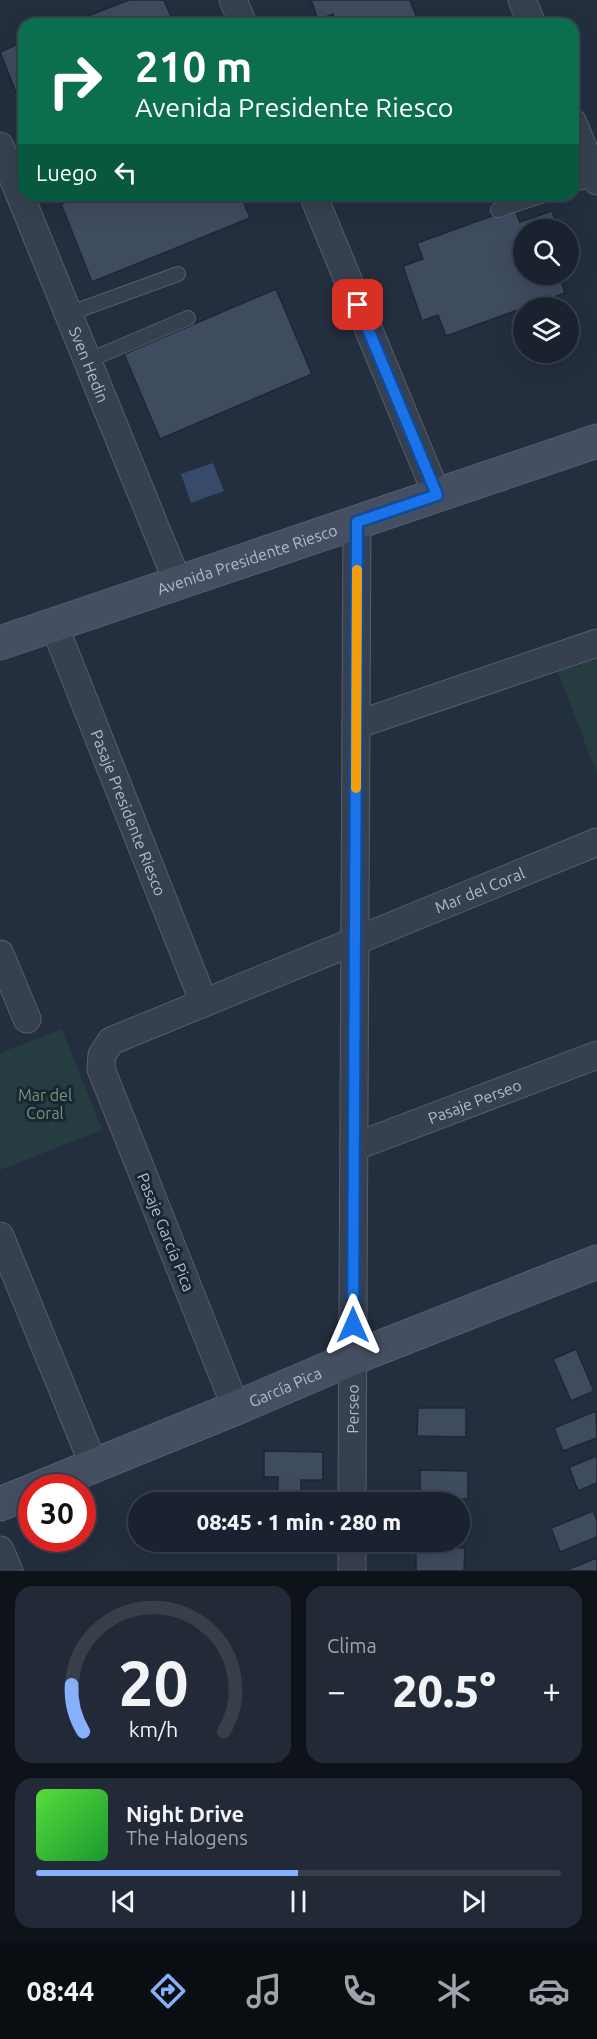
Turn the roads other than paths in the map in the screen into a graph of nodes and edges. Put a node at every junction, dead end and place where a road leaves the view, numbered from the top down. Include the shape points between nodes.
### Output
1 (233, 0) edge
2 (522, 0) edge
3 (240, 18) edge
4 (530, 18) edge
5 (579, 145) edge
6 (0, 146) edge
7 (589, 181) edge
8 (18, 190) edge
9 (22, 201) edge
10 (315, 201) edge
11 (526, 201) edge
12 (498, 210) dead end
13 (178, 274) dead end
14 (68, 314) junction
15 (188, 318) dead end
16 (87, 361) junction
17 (597, 441) edge
18 (437, 495) junction
19 (357, 522) junction
20 (178, 583) junction
21 (54, 625) junction
22 (0, 643) edge
23 (597, 643) edge
24 (356, 725) junction
25 (597, 842) edge
26 (355, 942) junction
27 (0, 954) edge
28 (204, 1003) junction
29 (27, 1019) dead end
30 (102, 1055) joint
31 (597, 1055) edge
32 (354, 1147) junction
33 (0, 1236) edge
34 (597, 1262) edge
35 (353, 1358) junction
36 (236, 1408) junction
37 (94, 1466) junction
38 (74, 1474) edge
39 (352, 1492) edge
40 (18, 1497) edge
41 (0, 1504) edge
42 (0, 1550) edge
43 (352, 1552) edge
44 (9, 1571) edge
45 (352, 1571) edge

1 - 3 street
2 - 4 street
5 - 7 street
6 - 8 street, Sven Hedin
9 - 14 street, Sven Hedin
10 - 18 street
11 - 12 lane
13 - 14 lane
14 - 16 street, Sven Hedin
15 - 16 lane
16 - 20 street, Sven Hedin
17 - 18 street, Avenida Presidente Riesco
18 - 19 street, Avenida Presidente Riesco
19 - 20 street, Avenida Presidente Riesco
19 - 24 street, Perseo
20 - 21 street, Avenida Presidente Riesco
21 - 22 street, Avenida Presidente Riesco
21 - 28 street, Pasaje Presidente Riesco
23 - 24 street
24 - 26 street, Perseo
25 - 26 street, Mar del Coral
26 - 28 street, Mar del Coral
26 - 32 street, Perseo
27 - 29 street
28 - 30 street, Mar del Coral via 111,1041
30 - 36 street, Pasaje García Pica via 101,1069
31 - 32 street, Pasaje Perseo
32 - 35 street, Perseo
33 - 37 street
34 - 35 street, García Pica
35 - 36 street, García Pica
35 - 39 street, Perseo
36 - 37 street, García Pica
37 - 38 street, García Pica
40 - 41 street
42 - 44 street
43 - 45 street

